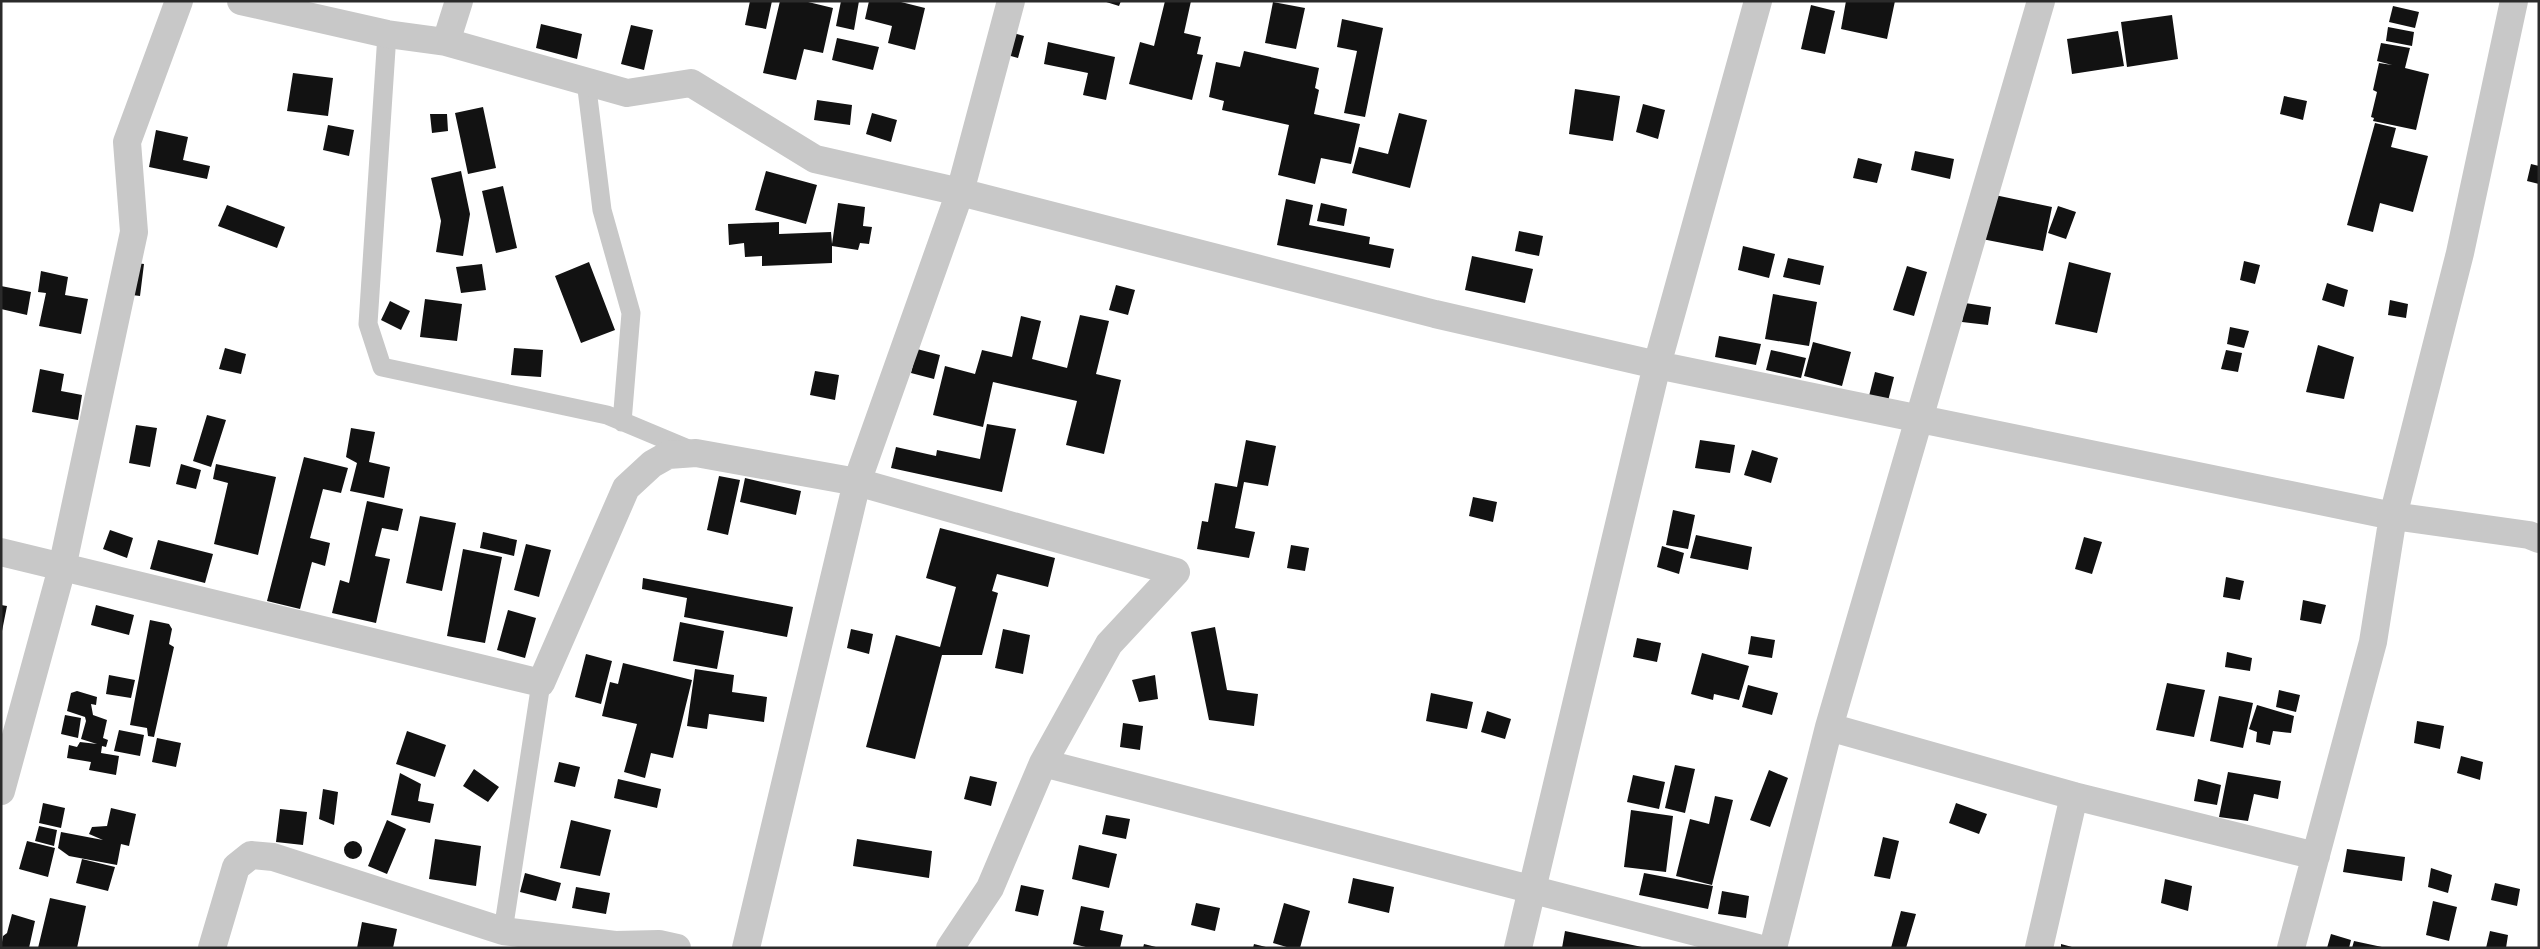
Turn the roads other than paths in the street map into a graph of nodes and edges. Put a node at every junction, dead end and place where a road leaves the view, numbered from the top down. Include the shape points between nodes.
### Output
1 (178, 1) edge
2 (240, 1) edge
3 (459, 1) edge
4 (1010, 1) edge
5 (1758, 1) edge
6 (2041, 1) edge
7 (2514, 1) edge
8 (387, 34) junction
9 (446, 42) junction
10 (586, 81) junction
11 (960, 192) junction
12 (1657, 365) junction
13 (1919, 419) junction
14 (622, 422) junction
15 (696, 453) junction
16 (858, 482) junction
17 (2394, 516) junction
18 (2539, 539) edge
19 (1, 552) edge
20 (62, 568) junction
21 (541, 683) junction
22 (1829, 727) junction
23 (1044, 763) junction
24 (1, 790) edge
25 (2074, 796) junction
26 (2316, 856) junction
27 (1530, 890) junction
28 (503, 931) junction
29 (212, 948) edge
30 (677, 948) edge
31 (746, 948) edge
32 (950, 948) edge
33 (1518, 948) edge
34 (1758, 948) edge
35 (1773, 948) edge
36 (2039, 948) edge
37 (2292, 948) edge

1 - 20 street via 128,142 134,232
2 - 8 street
3 - 9 street
4 - 11 street
5 - 12 street
6 - 13 street
7 - 17 street via 2460,253
8 - 9 street
8 - 14 lane via 368,324 382,367 607,415
9 - 10 street
10 - 11 street via 627,93 691,83 815,159
10 - 14 lane via 602,210 631,313
11 - 12 street via 1435,314
11 - 16 street
12 - 13 street
12 - 27 street
13 - 17 street
13 - 22 street
14 - 15 lane
15 - 16 street
15 - 21 street via 668,455 652,464 626,488
16 - 23 street via 1176,572 1108,644
16 - 31 street
17 - 18 street via 2529,534
17 - 26 street via 2373,642
19 - 20 street
20 - 21 street
20 - 24 street
21 - 28 lane
22 - 25 street
22 - 35 street
23 - 27 street
23 - 32 street via 990,888
25 - 26 street
25 - 36 street
26 - 37 street
27 - 33 street
27 - 34 street
28 - 29 street via 273,857 250,855 236,867
28 - 30 street via 615,945 659,944

